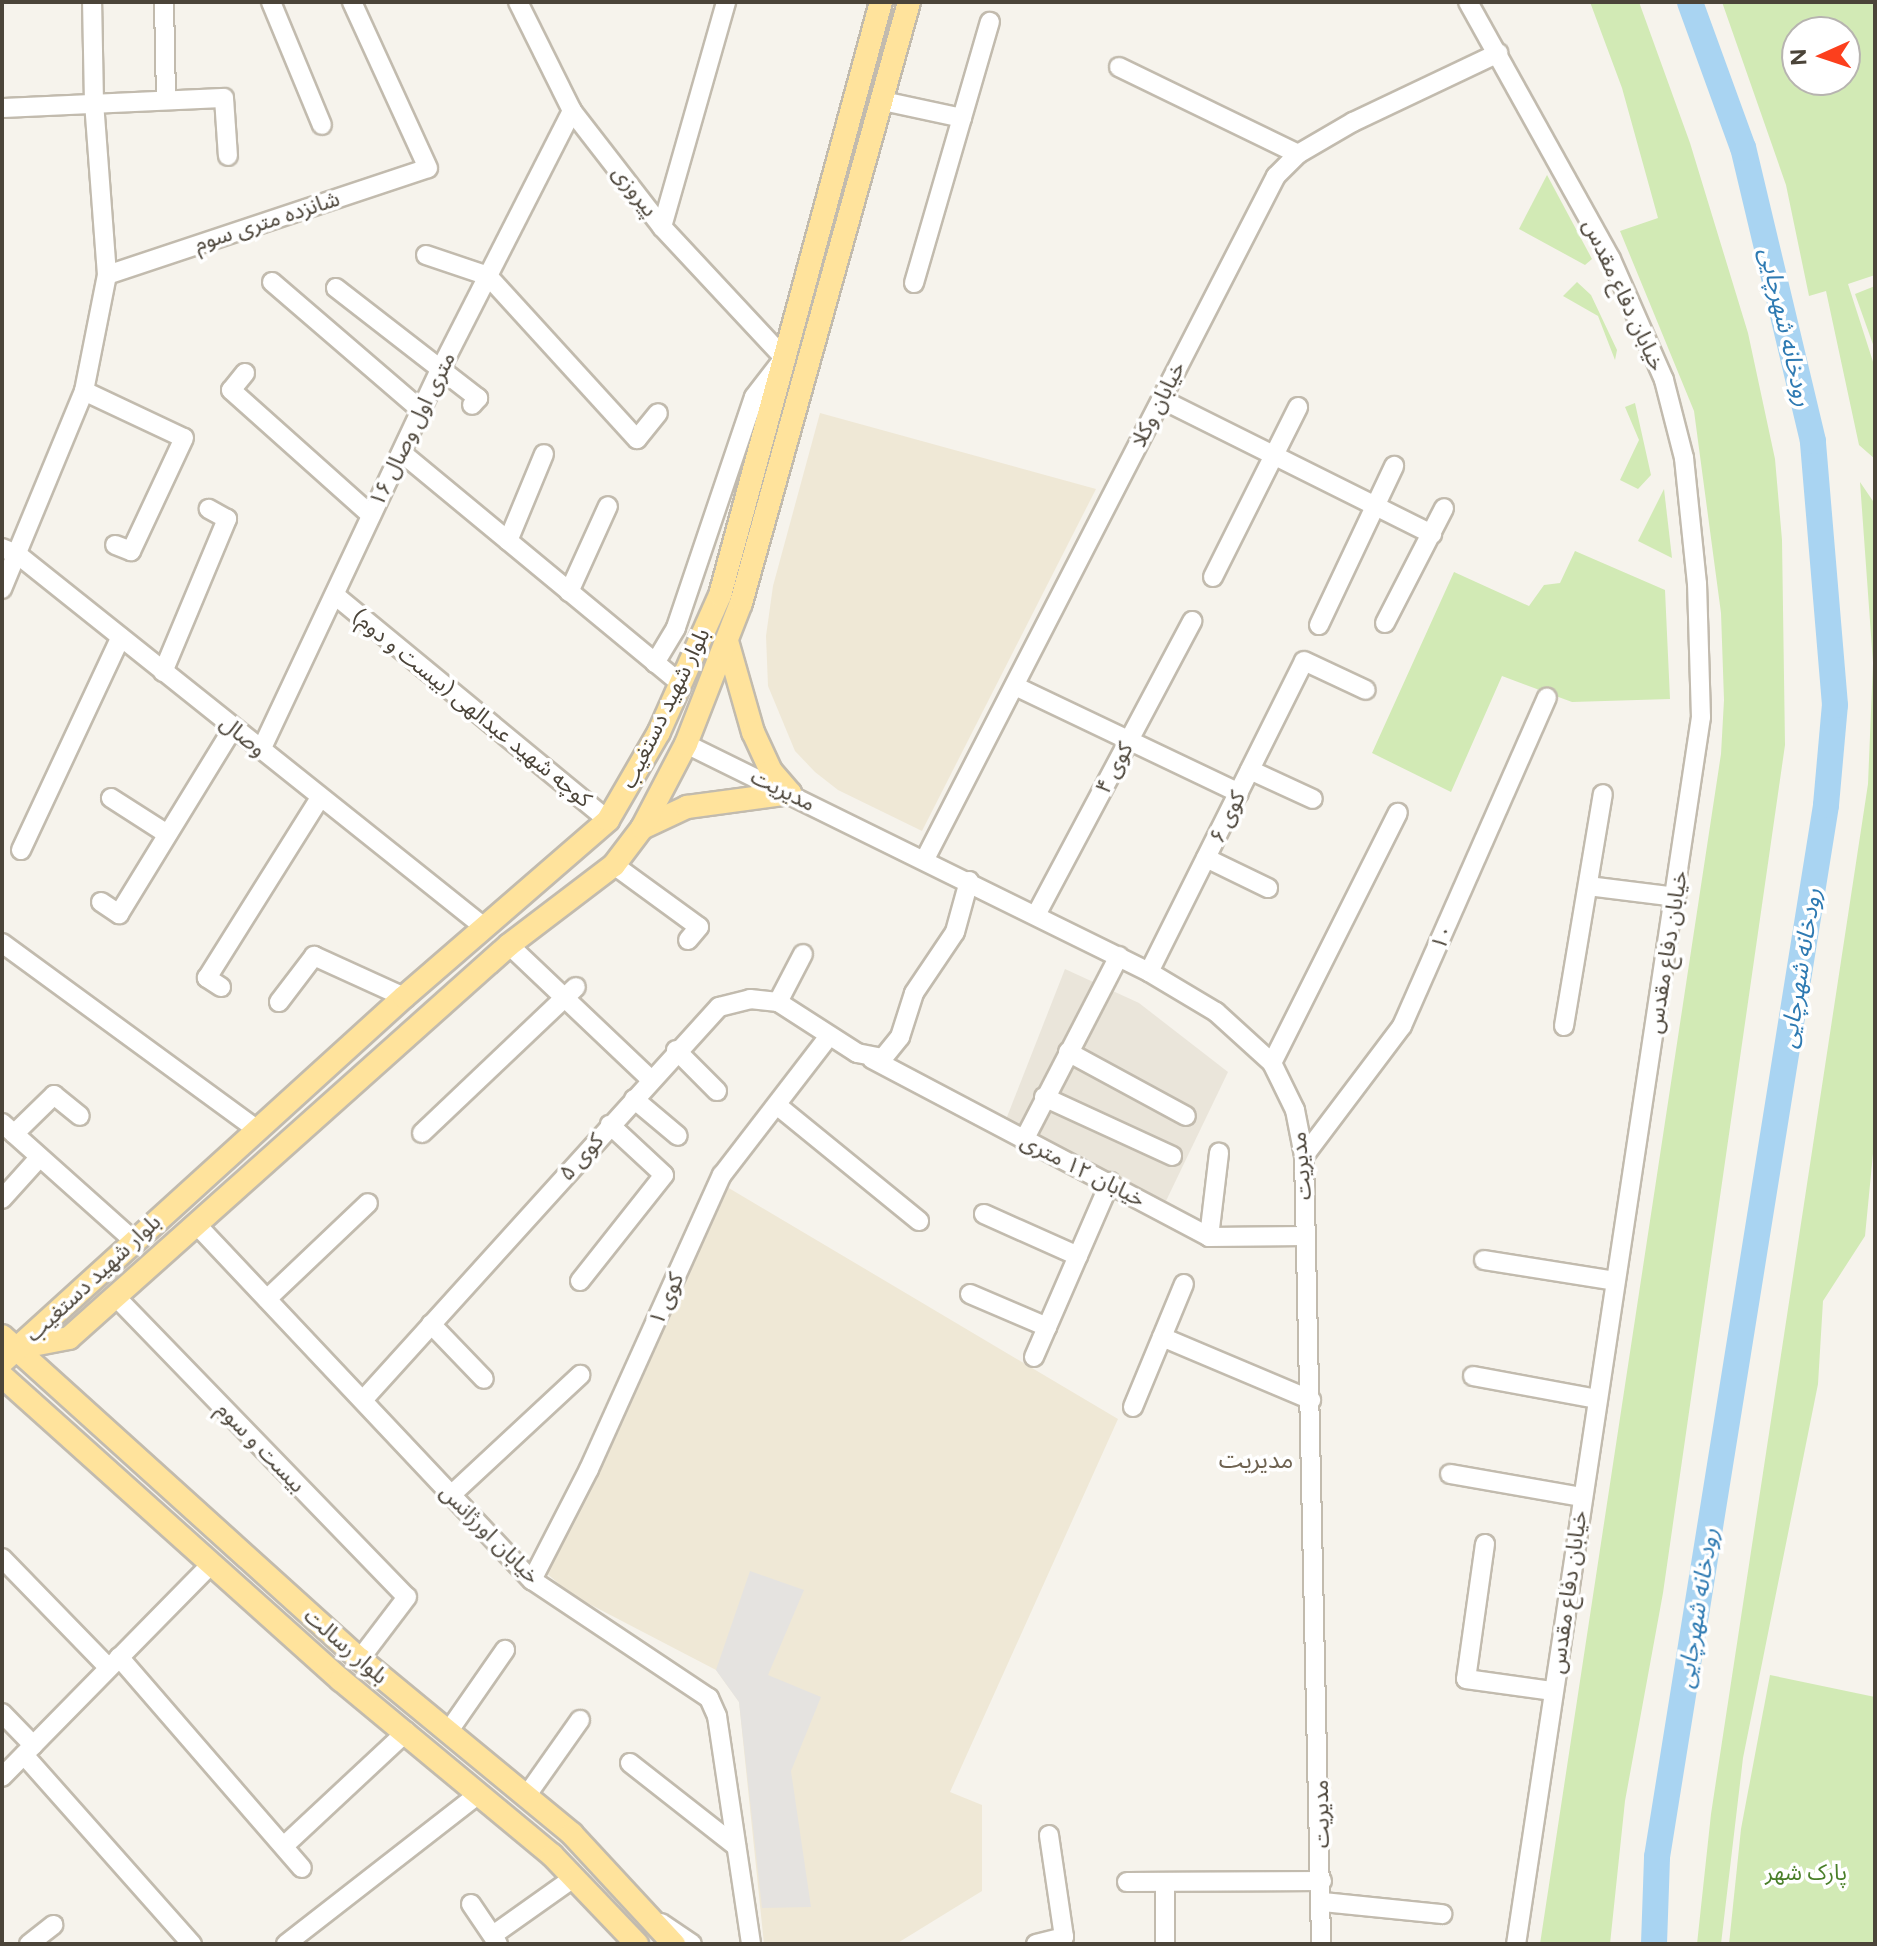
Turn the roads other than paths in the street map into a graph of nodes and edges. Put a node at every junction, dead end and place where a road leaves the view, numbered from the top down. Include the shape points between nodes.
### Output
1 (92, 2) edge
2 (164, 2) edge
3 (352, 2) edge
4 (519, 2) edge
5 (726, 2) edge
6 (881, 2) edge
7 (909, 2) edge
8 (1468, 2) edge
9 (273, 3) edge
10 (990, 22) dead end
11 (1498, 53) junction
12 (1119, 67) dead end
13 (166, 100) junction
14 (883, 101) junction
15 (94, 103) junction
16 (2, 108) edge
17 (572, 111) junction
18 (962, 118) junction
19 (322, 125) dead end
20 (1298, 154) junction
21 (228, 156) dead end
22 (662, 227) junction
23 (426, 255) dead end
24 (107, 275) junction
25 (488, 276) junction
26 (272, 282) dead end
27 (914, 283) dead end
28 (336, 288) dead end
29 (784, 358) junction
30 (440, 370) junction
31 (245, 373) dead end
32 (84, 391) junction
33 (1161, 399) junction
34 (472, 405) dead end
35 (1298, 407) dead end
36 (421, 410) junction
37 (658, 413) dead end
38 (402, 453) junction
39 (544, 454) dead end
40 (1275, 456) junction
41 (1394, 466) dead end
42 (608, 506) dead end
43 (1378, 507) junction
44 (1444, 508) dead end
45 (209, 509) dead end
46 (371, 515) junction
47 (1432, 534) junction
48 (508, 541) junction
49 (115, 545) dead end
50 (10, 551) edge
51 (1213, 577) dead end
52 (2, 589) edge
53 (569, 592) junction
54 (336, 596) junction
55 (1192, 621) dead end
56 (1385, 623) dead end
57 (1319, 625) dead end
58 (121, 637) junction
59 (727, 640) junction
60 (655, 663) junction
61 (163, 672) junction
62 (679, 682) junction
63 (1017, 687) junction
64 (1366, 690) dead end
65 (1547, 698) dead end
66 (233, 728) junction
67 (659, 732) junction
68 (1129, 741) junction
69 (686, 744) junction
70 (261, 750) junction
71 (1250, 770) junction
72 (790, 793) junction
73 (1239, 793) junction
74 (1603, 794) dead end
75 (111, 798) dead end
76 (320, 798) junction
77 (1313, 799) dead end
78 (1398, 813) dead end
79 (608, 820) junction
80 (642, 828) junction
81 (167, 834) junction
82 (21, 850) dead end
83 (1206, 858) junction
84 (925, 859) junction
85 (614, 865) junction
86 (969, 881) junction
87 (1588, 886) junction
88 (1268, 888) dead end
89 (1676, 897) junction
90 (101, 902) dead end
91 (1036, 915) junction
92 (484, 927) junction
93 (688, 940) dead end
94 (2, 943) edge
95 (509, 945) junction
96 (803, 954) dead end
97 (1119, 956) junction
98 (1149, 972) junction
99 (221, 987) dead end
100 (570, 993) junction
101 (404, 997) junction
102 (279, 1002) dead end
103 (778, 1002) junction
104 (1564, 1026) dead end
105 (829, 1036) junction
106 (676, 1050) junction
107 (1068, 1052) junction
108 (872, 1059) junction
109 (1272, 1063) junction
110 (650, 1079) junction
111 (717, 1091) dead end
112 (1044, 1097) junction
113 (634, 1099) junction
114 (778, 1106) junction
115 (80, 1116) dead end
116 (1186, 1116) dead end
117 (610, 1125) junction
118 (8, 1129) edge
119 (256, 1129) junction
120 (422, 1133) dead end
121 (678, 1136) dead end
122 (1024, 1140) junction
123 (1219, 1153) dead end
124 (1172, 1156) dead end
125 (1304, 1156) junction
126 (38, 1159) junction
127 (1110, 1182) junction
128 (2, 1199) edge
129 (368, 1203) dead end
130 (984, 1214) dead end
131 (919, 1221) dead end
132 (196, 1224) junction
133 (1305, 1236) junction
134 (1209, 1237) junction
135 (133, 1240) junction
136 (1078, 1256) junction
137 (1484, 1260) dead end
138 (580, 1281) dead end
139 (1615, 1281) junction
140 (1184, 1284) dead end
141 (970, 1294) dead end
142 (115, 1296) junction
143 (267, 1299) junction
144 (431, 1324) junction
145 (1047, 1327) junction
146 (1162, 1337) junction
147 (7, 1349) edge
148 (1034, 1357) dead end
149 (580, 1375) dead end
150 (2, 1376) edge
151 (1473, 1376) dead end
152 (484, 1379) dead end
153 (364, 1399) junction
154 (1597, 1399) junction
155 (1311, 1400) junction
156 (1133, 1407) dead end
157 (1450, 1474) dead end
158 (450, 1496) junction
159 (1582, 1497) junction
160 (1485, 1544) dead end
161 (2, 1558) edge
162 (211, 1564) junction
163 (532, 1580) junction
164 (505, 1650) dead end
165 (360, 1659) junction
166 (114, 1662) junction
167 (341, 1680) junction
168 (1553, 1691) junction
169 (2, 1713) edge
170 (580, 1720) dead end
171 (406, 1732) junction
172 (448, 1732) junction
173 (28, 1750) junction
174 (630, 1763) dead end
175 (2, 1777) edge
176 (479, 1794) junction
177 (527, 1795) junction
178 (572, 1834) junction
179 (1049, 1835) dead end
180 (285, 1845) junction
181 (736, 1846) junction
182 (552, 1855) junction
183 (302, 1868) dead end
184 (575, 1877) junction
185 (1322, 1881) junction
186 (1127, 1882) dead end
187 (1165, 1882) junction
188 (1323, 1902) junction
189 (471, 1904) dead end
190 (1442, 1914) dead end
191 (658, 1922) junction
192 (53, 1925) dead end
193 (496, 1940) edge
194 (751, 1943) edge
195 (29, 1944) edge
196 (192, 1944) edge
197 (286, 1944) edge
198 (637, 1944) edge
199 (674, 1944) edge
200 (692, 1944) edge
201 (1036, 1944) edge
202 (1165, 1944) edge
203 (1321, 1944) edge
204 (1516, 1944) edge

1 - 15 street
2 - 13 street
3 - 24 street, شانزده متری سوم via 428,168
4 - 17 street, پیروزی
5 - 22 street
6 - 29 main road, بلوار شهید دستغیب
7 - 14 main road, بلوار شهید دستغیب
8 - 11 street, خیابان دفاع مقدس
9 - 19 street
10 - 18 street
11 - 20 street, خیابان وکلا
11 - 89 street, خیابان دفاع مقدس via 1611,259 1664,380 1684,458 1697,583 1701,717
12 - 20 street
13 - 15 street
13 - 21 street via 224,98
14 - 18 street
14 - 59 main road, بلوار شهید دستغیب
15 - 16 street
15 - 24 street
17 - 22 street, پیروزی
17 - 25 street, ۱۶ متری اول وصال
18 - 27 street
20 - 33 street, خیابان وکلا via 1256,208
22 - 29 street, پیروزی
23 - 25 street
24 - 32 street
25 - 30 street, ۱۶ متری اول وصال
25 - 37 street via 637,439
26 - 36 street
28 - 30 street
29 - 60 street via 754,397 676,628
29 - 62 main road, بلوار شهید دستغیب via 720,595
30 - 34 street via 478,398
30 - 36 street, ۱۶ متری اول وصال
31 - 46 street via 231,390
32 - 49 street via 184,438 131,551
32 - 50 street
33 - 40 street
33 - 63 street, خیابان وکلا
35 - 40 street
36 - 38 street, ۱۶ متری اول وصال
38 - 46 street, ۱۶ متری اول وصال
38 - 48 street
39 - 48 street
40 - 43 street
40 - 51 street
41 - 43 street
42 - 53 street
43 - 47 street
43 - 57 street
44 - 47 street
45 - 61 street via 227,519
46 - 54 street, ۱۶ متری اول وصال
47 - 56 street
48 - 53 street
50 - 52 street
50 - 58 street, وصال
53 - 60 street
54 - 70 street, ۱۶ متری اول وصال
54 - 79 street, کوچه شهید عبدالهی (بیست و دوم)
55 - 68 street, کوی ۴
58 - 61 street, وصال
58 - 82 street
59 - 69 main road, بلوار شهید دستغیب
59 - 72 main road via 753,732 771,771
60 - 62 street
61 - 66 street, وصال
62 - 67 main road, بلوار شهید دستغیب
63 - 68 street
63 - 84 street, خیابان وکلا
64 - 71 street, کوی ۶ via 1304,661
65 - 125 street, ۱۰ via 1402,1026
66 - 70 street, وصال
66 - 81 street
67 - 69 main road
67 - 79 main road, بلوار شهید دستغیب
68 - 73 street
68 - 91 street, کوی ۴
69 - 72 street, مدیریت
69 - 80 main road, بلوار شهید دستغیب
70 - 76 street, وصال
71 - 73 street, کوی ۶
71 - 77 street
72 - 80 main road via 687,807
72 - 84 street, مدیریت
73 - 83 street, کوی ۶
74 - 87 street
75 - 81 street
76 - 92 street, وصال
76 - 99 street via 207,978
78 - 109 street
79 - 92 main road, بلوار شهید دستغیب
80 - 85 main road, بلوار شهید دستغیب
81 - 90 street via 119,914
83 - 88 street
83 - 98 street, کوی ۶
84 - 86 street, مدیریت
85 - 93 street via 699,927
85 - 95 main road, بلوار شهید دستغیب
86 - 91 street, مدیریت
86 - 108 street via 955,932 914,993 900,1037 883,1058
87 - 89 street
87 - 104 street
89 - 139 street, خیابان دفاع مقدس
91 - 97 street, مدیریت
92 - 95 main road
92 - 101 main road, بلوار شهید دستغیب
94 - 119 street
95 - 100 street
95 - 132 main road, بلوار شهید دستغیب
96 - 103 street
97 - 98 street, مدیریت
97 - 107 street
98 - 109 street, مدیریت via 1216,1012
100 - 110 street
100 - 120 street
101 - 102 street via 314,956
101 - 119 main road, بلوار شهید دستغیب
103 - 105 street
103 - 106 street, کوی ۵ via 750,999 719,1007
105 - 108 street, خیابان ۱۲ متری
105 - 114 street, کوی ۱
106 - 110 street, کوی ۵
106 - 111 street
107 - 112 street
107 - 116 street
108 - 122 street, خیابان ۱۲ متری
109 - 125 street, مدیریت via 1295,1110
110 - 113 street, کوی ۵
112 - 122 street
112 - 124 street
113 - 117 street, کوی ۵
113 - 121 street
114 - 131 street
114 - 163 street, کوی ۱ via 722,1175 589,1469
115 - 118 street via 54,1095
117 - 138 street via 664,1175
117 - 144 street, کوی ۵
118 - 126 street
119 - 135 main road, بلوار شهید دستغیب
122 - 127 street, خیابان ۱۲ متری
123 - 134 street
125 - 133 street, مدیریت
126 - 128 street
126 - 135 street
127 - 134 street, خیابان ۱۲ متری
127 - 136 street
129 - 143 street
130 - 136 street
132 - 142 main road, بلوار شهید دستغیب
132 - 143 street, خیابان اورژانس
133 - 134 street, خیابان ۱۲ متری
133 - 155 street, مدیریت
135 - 147 main road, بلوار شهید دستغیب
136 - 145 street
137 - 139 street
139 - 154 street, خیابان دفاع مقدس
140 - 146 street
141 - 145 street
142 - 147 main road, بلوار شهید دستغیب via 69,1338
142 - 165 street, بیست و سوم via 407,1597
143 - 153 street, خیابان اورژانس
144 - 152 street
144 - 153 street, کوی ۵
145 - 148 street
146 - 155 street
146 - 156 street
147 - 165 main road, بلوار رسالت
149 - 158 street
150 - 162 main road, بلوار رسالت
151 - 154 street
153 - 158 street, خیابان اورژانس
154 - 159 street, خیابان دفاع مقدس
155 - 185 street, مدیریت
157 - 159 street
158 - 163 street, خیابان اورژانس
159 - 168 street, خیابان دفاع مقدس
160 - 168 street via 1466,1679
161 - 166 street
162 - 166 street
162 - 167 main road, بلوار رسالت
163 - 181 street, خیابان اورژانس via 709,1698 717,1716
164 - 172 street
165 - 167 main road
165 - 172 main road, بلوار رسالت
166 - 173 street
166 - 180 street
167 - 171 main road, بلوار رسالت
168 - 204 street, خیابان دفاع مقدس
169 - 173 street
170 - 177 street
171 - 176 main road, بلوار رسالت
171 - 180 street
172 - 177 main road, بلوار رسالت
173 - 175 street
173 - 196 street
174 - 181 street
176 - 182 main road, بلوار رسالت
176 - 197 street
177 - 178 main road, بلوار رسالت
178 - 182 main road
178 - 191 main road, بلوار رسالت
179 - 201 street via 1064,1937
180 - 183 street
181 - 194 street, خیابان اورژانس
182 - 184 main road, بلوار رسالت
184 - 193 street
184 - 198 main road, بلوار رسالت
185 - 187 street
185 - 188 street, مدیریت
186 - 187 street
187 - 202 street
188 - 190 street
188 - 203 street, مدیریت
189 - 193 street
191 - 199 main road, بلوار رسالت
191 - 200 street
192 - 195 street

